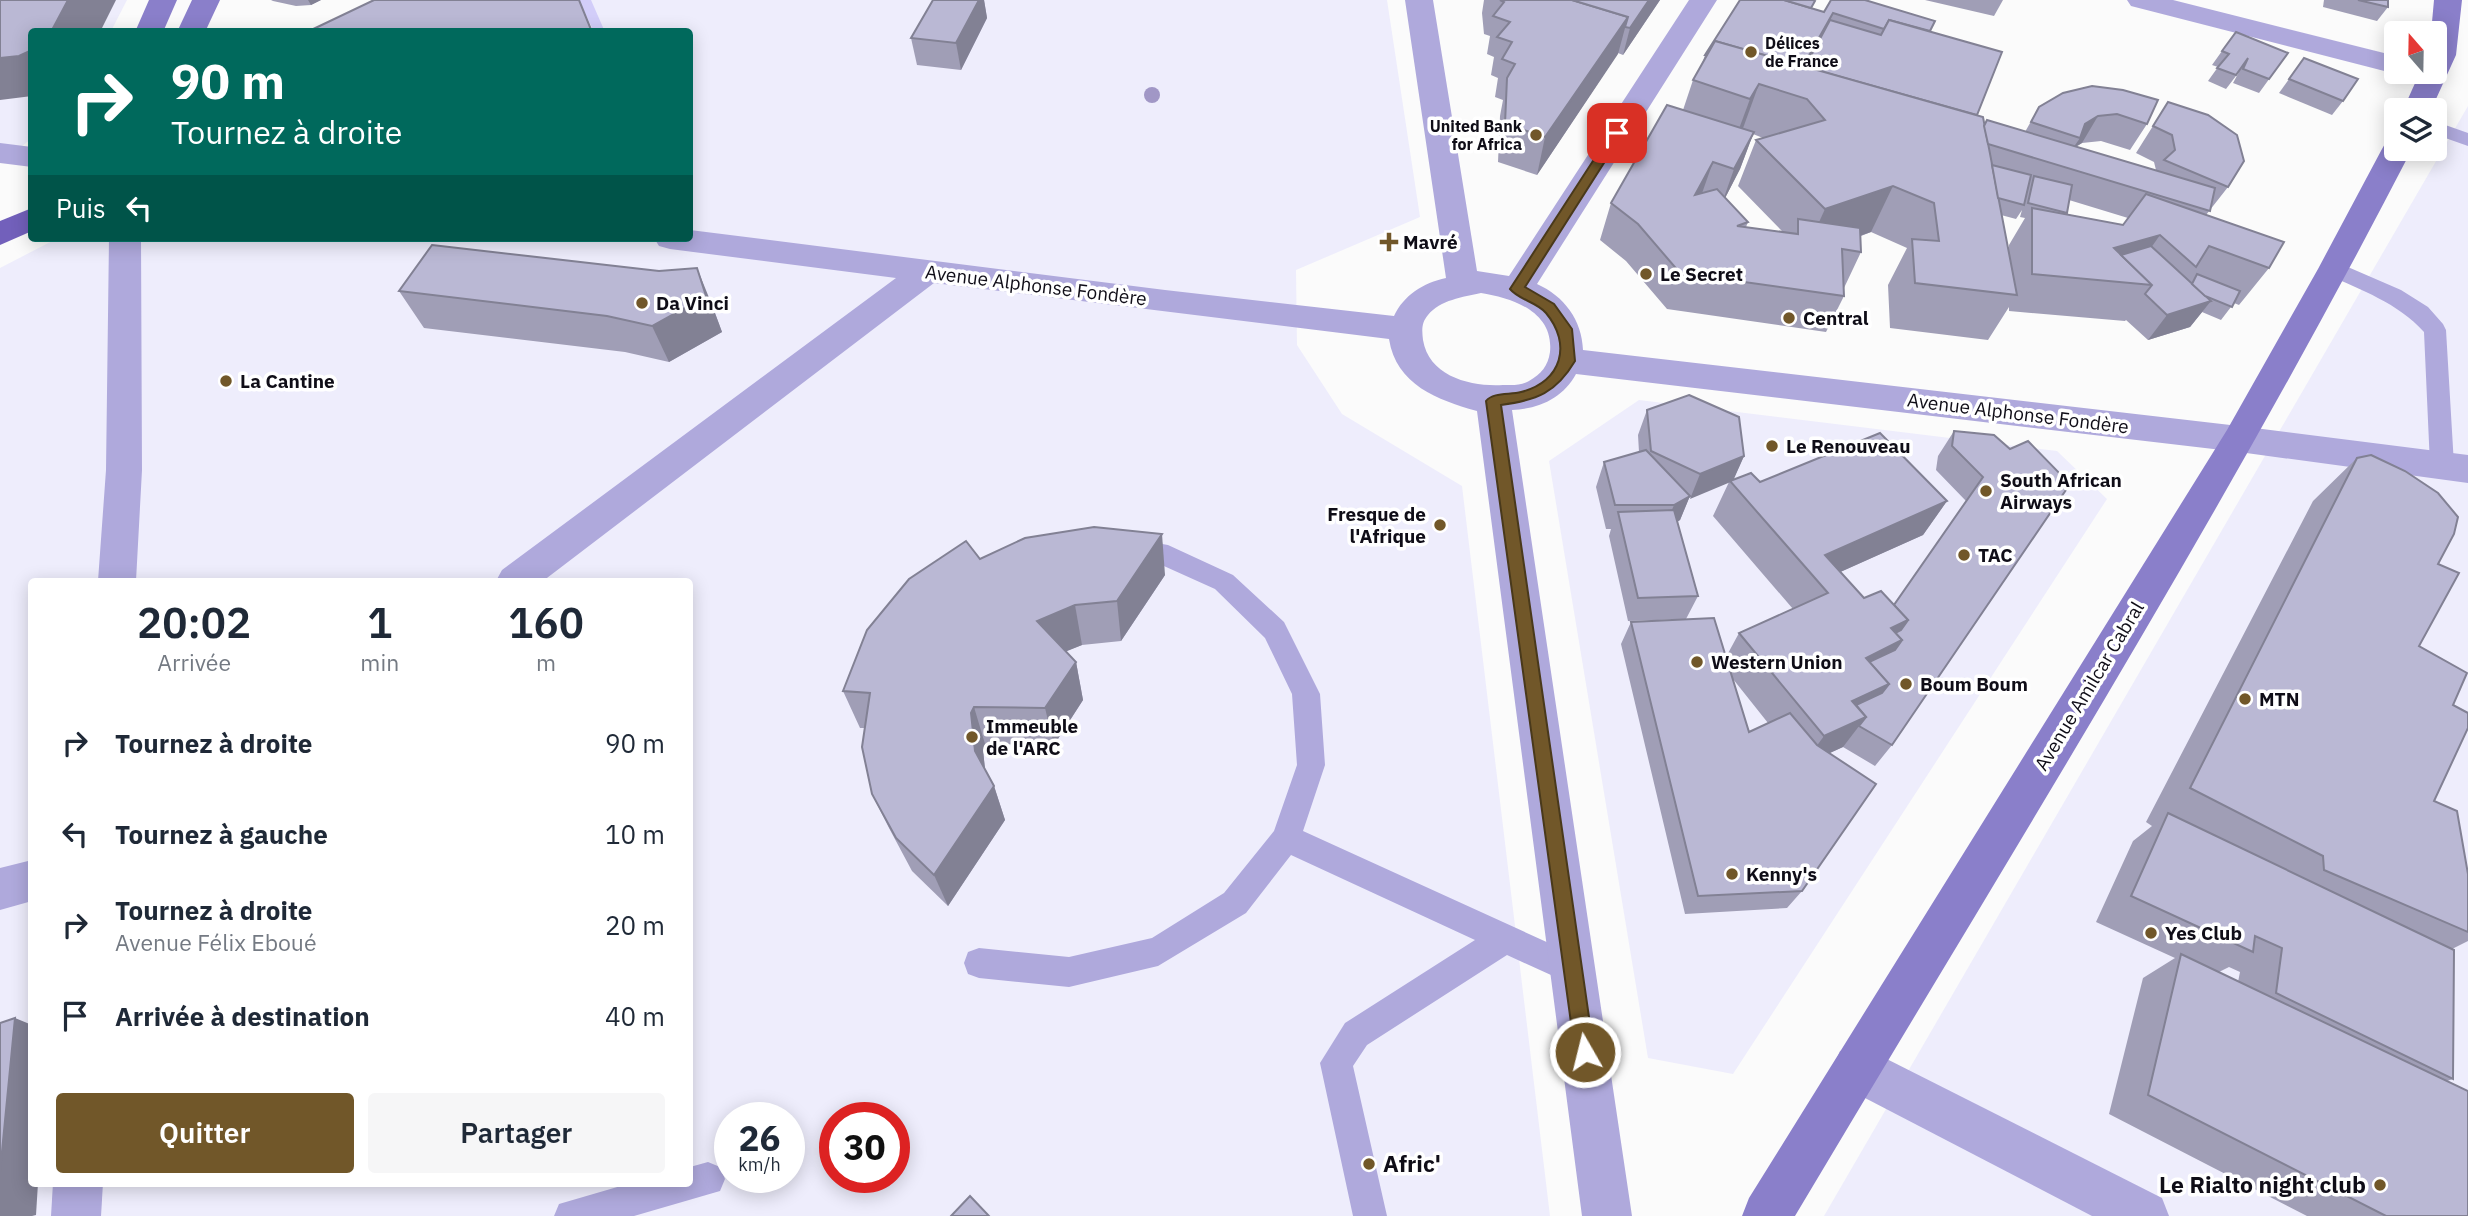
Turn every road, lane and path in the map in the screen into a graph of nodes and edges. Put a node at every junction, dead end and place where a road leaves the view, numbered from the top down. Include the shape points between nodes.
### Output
1 (163, 0) edge
2 (206, 0) edge
3 (1419, 0) edge
4 (1703, 0) edge
5 (2141, 0) edge
6 (2448, 0) edge
7 (2446, 21) edge
8 (151, 28) edge
9 (193, 28) edge
10 (2384, 62) edge
11 (2447, 132) edge
12 (2468, 140) edge
13 (0, 153) edge
14 (28, 156) edge
15 (2390, 161) edge
16 (28, 193) edge
17 (0, 206) edge
18 (28, 220) edge
19 (0, 234) edge
20 (693, 241) edge
21 (125, 242) edge
22 (2334, 269) junction
23 (928, 271) junction
24 (1463, 283) junction
25 (1517, 289) junction
26 (1403, 329) junction
27 (1568, 361) junction
28 (1493, 401) junction
29 (2239, 439) junction
30 (2455, 467) edge
31 (1097, 543) edge
32 (117, 578) edge
33 (519, 578) edge
34 (1286, 838) junction
35 (28, 881) edge
36 (0, 889) edge
37 (1505, 939) junction
38 (979, 963) dead end
39 (1573, 970) junction
40 (1857, 1068) junction
41 (708, 1179) dead end
42 (693, 1183) edge
43 (78, 1187) edge
44 (678, 1187) edge
45 (76, 1216) edge
46 (571, 1216) edge
47 (1370, 1216) edge
48 (1607, 1216) edge
49 (1767, 1216) edge
50 (2144, 1216) edge

1 - 8 main road
2 - 9 main road
3 - 24 street
4 - 25 street
5 - 10 street
6 - 7 main road
11 - 12 lane
13 - 14 street
15 - 22 main road, Avenue Amilcar Cabral
16 - 17 main road
18 - 19 main road
20 - 23 street, Avenue Alphonse Fondère
21 - 32 street via 124,470
22 - 29 main road, Avenue Amilcar Cabral
22 - 30 lane via 2402,302 2435,330
23 - 26 street, Avenue Alphonse Fondère
23 - 33 street
24 - 25 street
24 - 26 street via 1434,291 1414,308
25 - 27 street via 1555,315 1567,332
26 - 28 street via 1405,349 1416,369 1437,386 1464,397
27 - 28 street via 1553,382 1527,396
27 - 29 street, Avenue Alphonse Fondère
28 - 39 street
29 - 30 street, Avenue Alphonse Fondère
29 - 40 main road, Avenue Amilcar Cabral
31 - 34 lane via 1159,552 1224,582 1275,630 1306,694 1311,765
34 - 37 lane
34 - 38 lane via 1235,903 1158,951 1069,972
35 - 36 street
37 - 39 lane
37 - 47 lane via 1356,1034 1336,1063
39 - 48 street
40 - 49 main road, Avenue Amilcar Cabral
40 - 50 street
41 - 42 lane
43 - 45 street
44 - 46 lane

